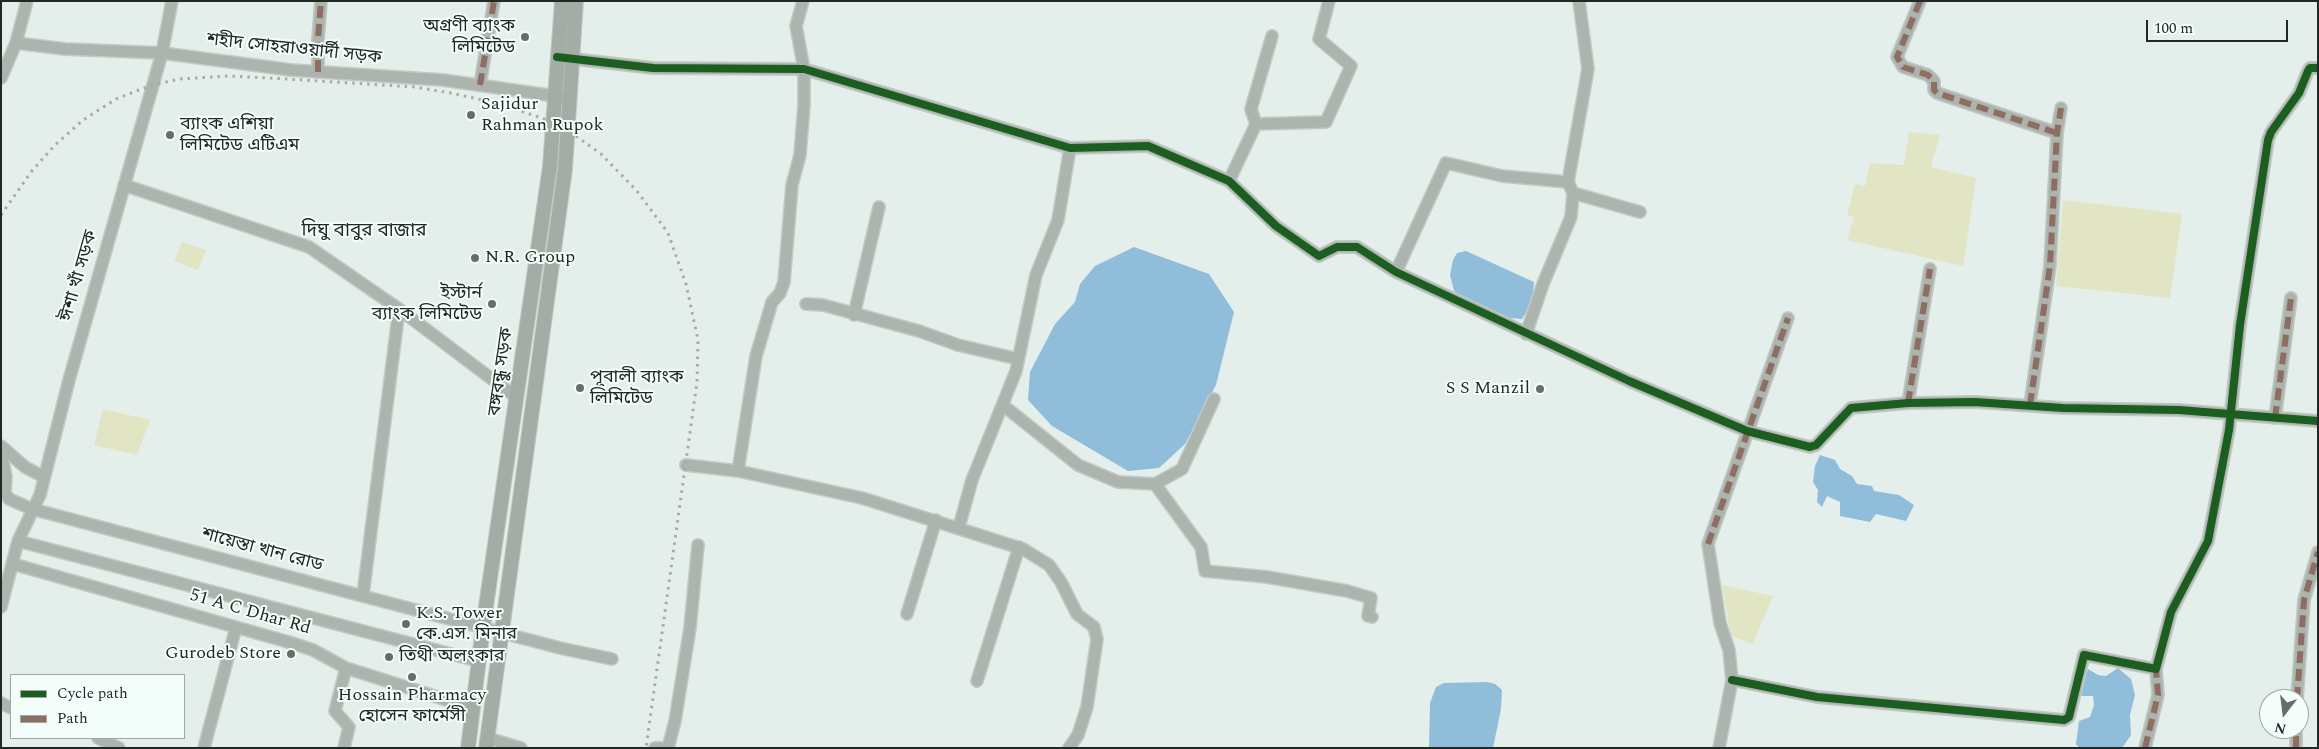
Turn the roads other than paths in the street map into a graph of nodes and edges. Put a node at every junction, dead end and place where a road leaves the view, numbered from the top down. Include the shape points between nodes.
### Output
1 (26, 1) edge
2 (172, 1) edge
3 (321, 1) edge
4 (494, 1) edge
5 (562, 1) edge
6 (576, 1) edge
7 (803, 1) edge
8 (1329, 1) edge
9 (1579, 1) edge
10 (1920, 1) edge
11 (1272, 36) dead end
12 (16, 43) junction
13 (162, 53) junction
14 (557, 57) junction
15 (571, 59) junction
16 (2318, 68) edge
17 (804, 69) junction
18 (318, 72) junction
19 (1, 78) edge
20 (480, 86) junction
21 (562, 97) junction
22 (2062, 108) dead end
23 (1256, 124) junction
24 (2057, 133) junction
25 (1070, 148) junction
26 (1229, 181) junction
27 (124, 185) junction
28 (1570, 187) junction
29 (879, 206) dead end
30 (1640, 212) dead end
31 (1930, 269) dead end
32 (1396, 272) junction
33 (2291, 298) dead end
34 (806, 304) dead end
35 (399, 309) junction
36 (854, 315) junction
37 (1788, 318) dead end
38 (1526, 334) junction
39 (1018, 359) junction
40 (517, 398) junction
41 (1214, 399) dead end
42 (1908, 403) junction
43 (2030, 405) junction
44 (1004, 406) junction
45 (2231, 415) junction
46 (2275, 418) junction
47 (2318, 421) edge
48 (1747, 431) junction
49 (1, 446) edge
50 (1, 452) edge
51 (686, 465) dead end
52 (738, 471) junction
53 (44, 477) junction
54 (1154, 484) junction
55 (32, 509) junction
56 (936, 520) junction
57 (959, 527) junction
58 (18, 541) junction
59 (698, 546) dead end
60 (1019, 547) junction
61 (2318, 552) edge
62 (13, 564) junction
63 (363, 595) junction
64 (1, 607) edge
65 (906, 614) dead end
66 (1372, 617) dead end
67 (236, 627) junction
68 (483, 627) junction
69 (501, 632) junction
70 (612, 659) dead end
71 (478, 661) junction
72 (346, 668) junction
73 (2156, 668) junction
74 (1732, 680) junction
75 (977, 681) dead end
76 (2298, 689) edge
77 (472, 708) junction
78 (100, 739) edge
79 (486, 743) edge
80 (119, 748) edge
81 (204, 748) edge
82 (344, 748) edge
83 (468, 748) edge
84 (521, 748) edge
85 (655, 748) edge
86 (664, 748) edge
87 (668, 748) edge
88 (1069, 748) edge
89 (1719, 748) edge
90 (2145, 748) edge

1 - 12 street
2 - 13 street, ঈশা খাঁ সড়ক
3 - 18 street
4 - 20 street
5 - 14 main road, বঙ্গবন্ধু সড়ক
6 - 15 main road, বঙ্গবন্ধু সড়ক
7 - 17 street via 796,26
8 - 23 street via 1319,40 1351,66 1326,122
9 - 28 street via 1588,69
10 - 24 street via 1897,57 1902,67 1928,75 1934,81 1937,94
11 - 23 street via 1251,109
12 - 13 street, শহীদ সোহরাওয়ার্দী সড়ক via 65,49
12 - 19 street
13 - 18 street, শহীদ সোহরাওয়ার্দী সড়ক
13 - 27 street, ঈশা খাঁ সড়ক
14 - 15 street
14 - 21 main road, বঙ্গবন্ধু সড়ক
15 - 17 street via 653,68
15 - 21 main road, বঙ্গবন্ধু সড়ক
16 - 45 street via 2310,68 2299,93 2268,140 2240,326
17 - 25 street
17 - 52 street via 800,156 792,185 784,282 780,294 772,302 756,356
18 - 20 street, শহীদ সোহরাওয়ার্দী সড়ক via 443,80
20 - 21 street, শহীদ সোহরাওয়ার্দী সড়ক
21 - 40 main road, বঙ্গবন্ধু সড়ক
21 - 69 main road, বঙ্গবন্ধু সড়ক via 563,178
22 - 24 street
23 - 26 street
24 - 43 street via 2050,266
25 - 26 street via 1148,146
25 - 39 street via 1058,220 1036,275
26 - 32 street via 1276,226 1319,256 1337,247 1357,247
27 - 35 street via 309,247
27 - 53 street, ঈশা খাঁ সড়ক
28 - 30 street
28 - 32 street via 1446,163
28 - 38 street via 1571,218
29 - 36 street
31 - 42 street
32 - 38 street
33 - 46 street
34 - 36 street
35 - 40 street
35 - 63 street
36 - 39 street
37 - 48 street
38 - 48 street
39 - 44 street
40 - 68 main road, বঙ্গবন্ধু সড়ক
41 - 54 street via 1182,469
42 - 43 street
42 - 48 street via 1854,407 1810,448
43 - 45 street
44 - 54 street via 1078,465 1118,482
44 - 57 street via 972,480
45 - 46 street
45 - 73 street via 2208,541 2171,612
46 - 47 street
48 - 74 street via 1708,544
49 - 53 street via 25,467
50 - 55 street, শায়েস্তা খান রোড via 6,477 5,493 9,499
51 - 52 street
52 - 56 street via 862,498
53 - 55 street, ঈশা খাঁ সড়ক via 40,495
54 - 66 street via 1201,547 1205,571 1268,577 1347,591 1371,598 1368,616
55 - 58 street, ঈশা খাঁ সড়ক
55 - 63 street, শায়েস্তা খান রোড
56 - 57 street
56 - 65 street
57 - 60 street
58 - 62 street, ঈশা খাঁ সড়ক
58 - 71 street
59 - 87 street via 690,628
60 - 75 street
60 - 88 street via 1049,564 1077,614 1094,628 1097,640 1087,707 1078,735
61 - 76 street via 2304,600
62 - 64 street, ঈশা খাঁ সড়ক
62 - 67 street, 51 A C Dhar Rd
63 - 68 street, শায়েস্তা খান রোড
67 - 72 street, 51 A C Dhar Rd via 313,650
67 - 81 street
68 - 69 street, শায়েস্তা খান রোড
68 - 71 main road, বঙ্গবন্ধু সড়ক
69 - 70 street, শায়েস্তা খান রোড
69 - 79 main road, বঙ্গবন্ধু সড়ক
71 - 77 main road, বঙ্গবন্ধু সড়ক
72 - 77 street, 51 A C Dhar Rd
72 - 82 street via 335,711 349,727
73 - 74 street via 2084,655 2069,717 2064,720 1817,698
73 - 90 street via 2158,695
74 - 89 street
77 - 83 main road, বঙ্গবন্ধু সড়ক
78 - 80 street
79 - 84 street
85 - 86 street

